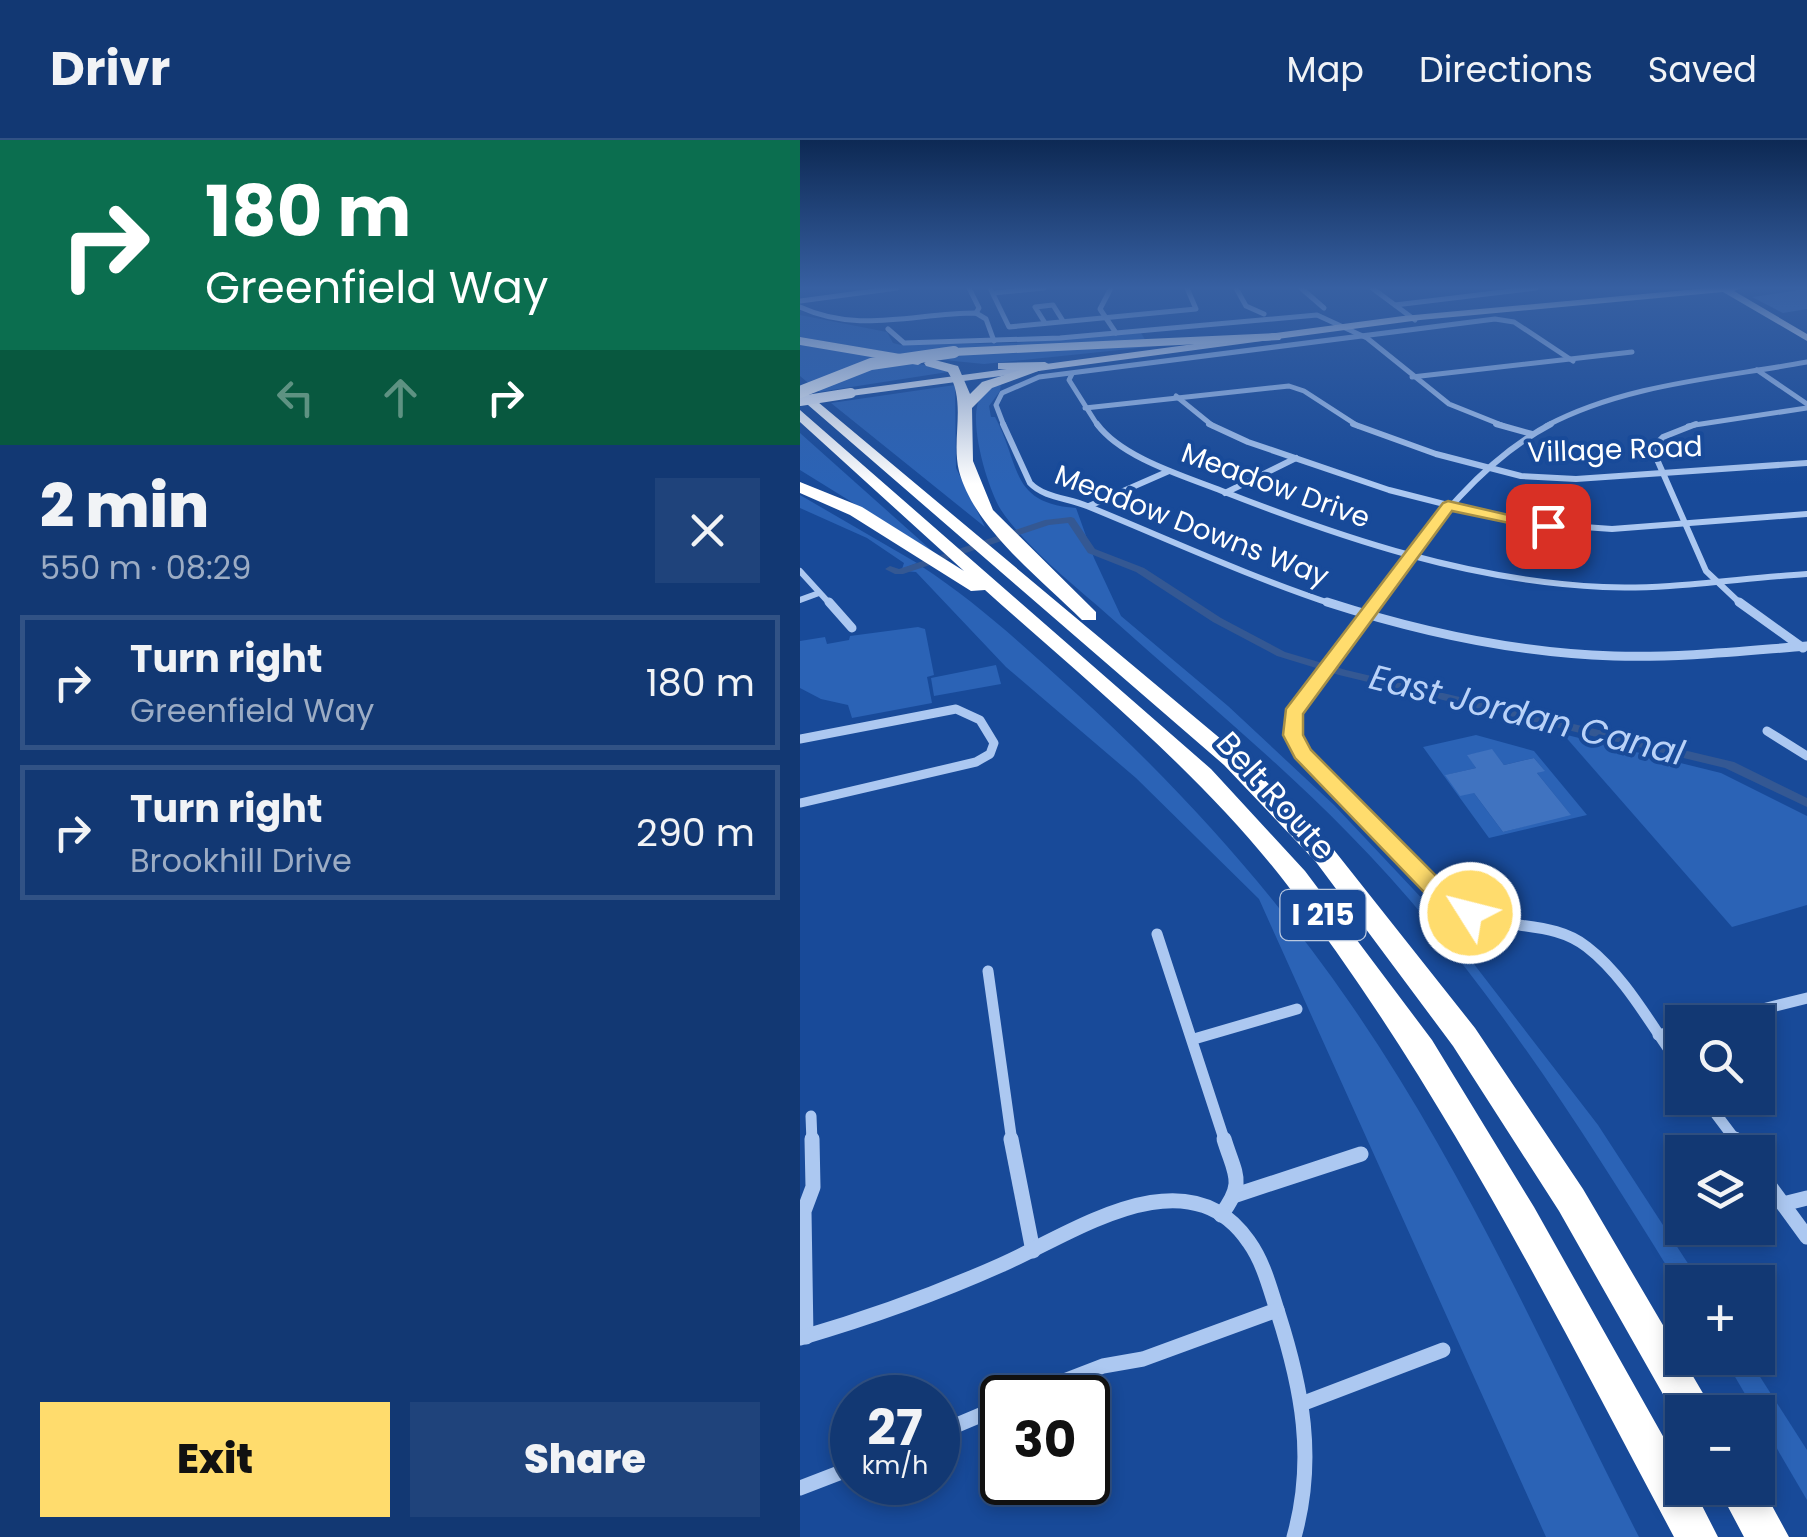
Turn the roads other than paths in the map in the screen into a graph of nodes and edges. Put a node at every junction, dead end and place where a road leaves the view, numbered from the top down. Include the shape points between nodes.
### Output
1 (873, 353) edge
2 (946, 353) edge
3 (1148, 353) edge
4 (1230, 353) edge
5 (1383, 353) edge
6 (1560, 353) edge
7 (1624, 353) edge
8 (1573, 361) junction
9 (1807, 362) edge
10 (931, 363) junction
11 (1046, 366) junction
12 (1757, 370) junction
13 (1072, 374) junction
14 (1412, 376) junction
15 (959, 377) junction
16 (800, 392) edge
17 (1176, 396) junction
18 (800, 401) edge
19 (1807, 406) edge
20 (964, 408) junction
21 (1085, 408) junction
22 (800, 414) edge
23 (1532, 434) junction
24 (1297, 458) junction
25 (1807, 463) edge
26 (1489, 468) junction
27 (1169, 471) junction
28 (1660, 473) junction
29 (800, 474) edge
30 (800, 487) edge
31 (1226, 493) junction
32 (1089, 506) junction
33 (1448, 506) junction
34 (856, 511) junction
35 (1807, 514) edge
36 (1682, 523) junction
37 (1410, 556) junction
38 (800, 571) edge
39 (1807, 574) edge
40 (1714, 581) junction
41 (820, 592) junction
42 (800, 600) edge
43 (1366, 614) junction
44 (852, 628) dead end
45 (1805, 647) edge
46 (1133, 710) junction
47 (1767, 732) dead end
48 (800, 739) edge
49 (1807, 756) edge
50 (1232, 760) junction
51 (800, 803) edge
52 (1157, 934) dead end
53 (988, 971) dead end
54 (1807, 998) edge
55 (1775, 1006) edge
56 (1297, 1009) dead end
57 (1665, 1033) edge
58 (1658, 1035) junction
59 (1194, 1039) junction
60 (1665, 1045) edge
61 (1717, 1115) edge
62 (811, 1116) dead end
63 (1732, 1135) edge
64 (1361, 1154) dead end
65 (1775, 1193) edge
66 (1236, 1195) junction
67 (1807, 1198) edge
68 (1783, 1204) junction
69 (1221, 1215) junction
70 (1807, 1237) edge
71 (1033, 1251) junction
72 (1277, 1310) junction
73 (803, 1338) edge
74 (1442, 1350) dead end
75 (1080, 1375) edge
76 (1685, 1395) edge
77 (1304, 1403) junction
78 (830, 1476) edge
79 (800, 1488) edge
80 (1749, 1505) edge
81 (1294, 1537) edge
82 (1696, 1537) edge
83 (1768, 1537) edge

1 - 10 highway
2 - 16 highway, bridge via 871,364
3 - 11 main road
4 - 13 street
5 - 14 street
6 - 8 street
7 - 8 street
8 - 14 street
9 - 12 street
10 - 11 highway
10 - 15 highway
11 - 15 main road
11 - 20 highway via 987,385
12 - 19 street
12 - 23 street via 1620,396
13 - 21 street, Meadow Drive
13 - 32 street, Meadow Downs Way via 1028,380 1002,393 996,405 1028,481 1041,492
14 - 23 street via 1469,415
15 - 18 main road, bridge
15 - 20 highway
16 - 50 highway, Belt Route / I 215
17 - 21 street, Village Road
17 - 24 street via 1204,422
17 - 26 street, Village Road via 1294,387 1368,431
19 - 28 street via 1665,434 1652,448
20 - 50 highway via 964,455 986,513
21 - 27 street, Meadow Drive via 1112,440
22 - 46 highway, Belt Route / I 215
23 - 26 street
24 - 31 street
24 - 33 street
25 - 28 street, Village Road
26 - 28 street, Village Road via 1558,480
26 - 33 street
27 - 31 street, Meadow Drive
27 - 32 street
28 - 36 street
29 - 34 highway
30 - 34 highway
31 - 37 street, Meadow Drive
32 - 43 street, Meadow Downs Way via 1243,573
33 - 36 street via 1571,528
33 - 37 street
34 - 46 highway via 975,584
35 - 36 street
36 - 40 street
37 - 40 street, Meadow Drive via 1558,585
37 - 43 street
38 - 41 street
39 - 40 street, Meadow Drive
40 - 45 street
41 - 42 street
41 - 44 street
43 - 45 street, Meadow Downs Way via 1453,637 1590,655
43 - 58 street via 1299,702 1292,725 1302,753 1444,897 1486,919 1554,930 1586,946
46 - 82 highway, Belt Route / I 215 via 1203,774 1296,878 1421,1049 1522,1218
47 - 49 street
48 - 51 street via 959,709 971,713 994,743 976,762
50 - 76 highway, Belt Route / I 215 via 1325,856 1464,1037 1571,1200
52 - 59 street
53 - 71 street
54 - 55 street
56 - 59 street
57 - 58 street
58 - 60 street
59 - 66 street via 1235,1172
61 - 63 street
62 - 73 street
64 - 66 street
65 - 68 street
66 - 69 street
67 - 68 street
68 - 70 street
69 - 71 street via 1183,1201 1143,1203
69 - 72 street via 1256,1253
71 - 73 street via 888,1312
72 - 75 street
72 - 77 street
74 - 77 street
77 - 81 street via 1308,1460
78 - 79 street
80 - 83 highway

